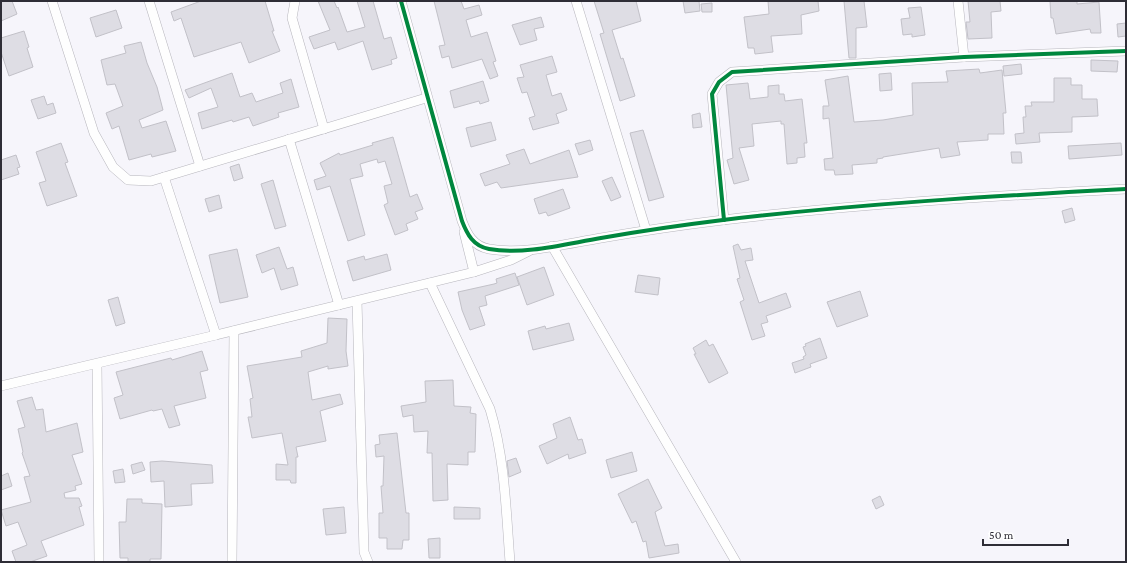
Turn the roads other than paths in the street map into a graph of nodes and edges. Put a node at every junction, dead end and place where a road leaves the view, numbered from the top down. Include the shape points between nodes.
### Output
1 (52, 1) edge
2 (149, 1) edge
3 (295, 1) edge
4 (401, 1) edge
5 (576, 1) edge
6 (958, 1) edge
7 (1126, 51) edge
8 (964, 57) junction
9 (426, 98) junction
10 (324, 129) junction
11 (289, 139) junction
12 (200, 166) junction
13 (164, 177) junction
14 (1126, 189) edge
15 (724, 220) junction
16 (462, 221) junction
17 (646, 230) junction
18 (552, 246) junction
19 (532, 249) junction
20 (474, 272) junction
21 (430, 283) junction
22 (357, 301) junction
23 (339, 305) junction
24 (234, 331) junction
25 (216, 336) junction
26 (97, 364) junction
27 (1, 386) edge
28 (99, 562) edge
29 (232, 562) edge
30 (368, 562) edge
31 (510, 562) edge
32 (736, 562) edge

1 - 13 street via 94,133 113,167 128,180 151,181
2 - 12 street
3 - 10 street via 292,18
4 - 9 street
5 - 17 street
6 - 8 street
7 - 8 street
8 - 15 street via 732,72 719,82 712,94
9 - 10 street
9 - 16 street
10 - 11 street
11 - 12 street
11 - 23 street
12 - 13 street
13 - 25 street
14 - 15 street via 966,198
15 - 17 street
16 - 19 street via 468,235 476,244 488,249
16 - 20 street
17 - 18 street
18 - 19 street
18 - 32 street
19 - 20 street via 511,260
20 - 21 street
21 - 22 street
21 - 31 street via 490,409 501,453
22 - 23 street
22 - 30 street via 364,552
23 - 24 street
24 - 25 street
24 - 29 street
25 - 26 street
26 - 27 street
26 - 28 street

